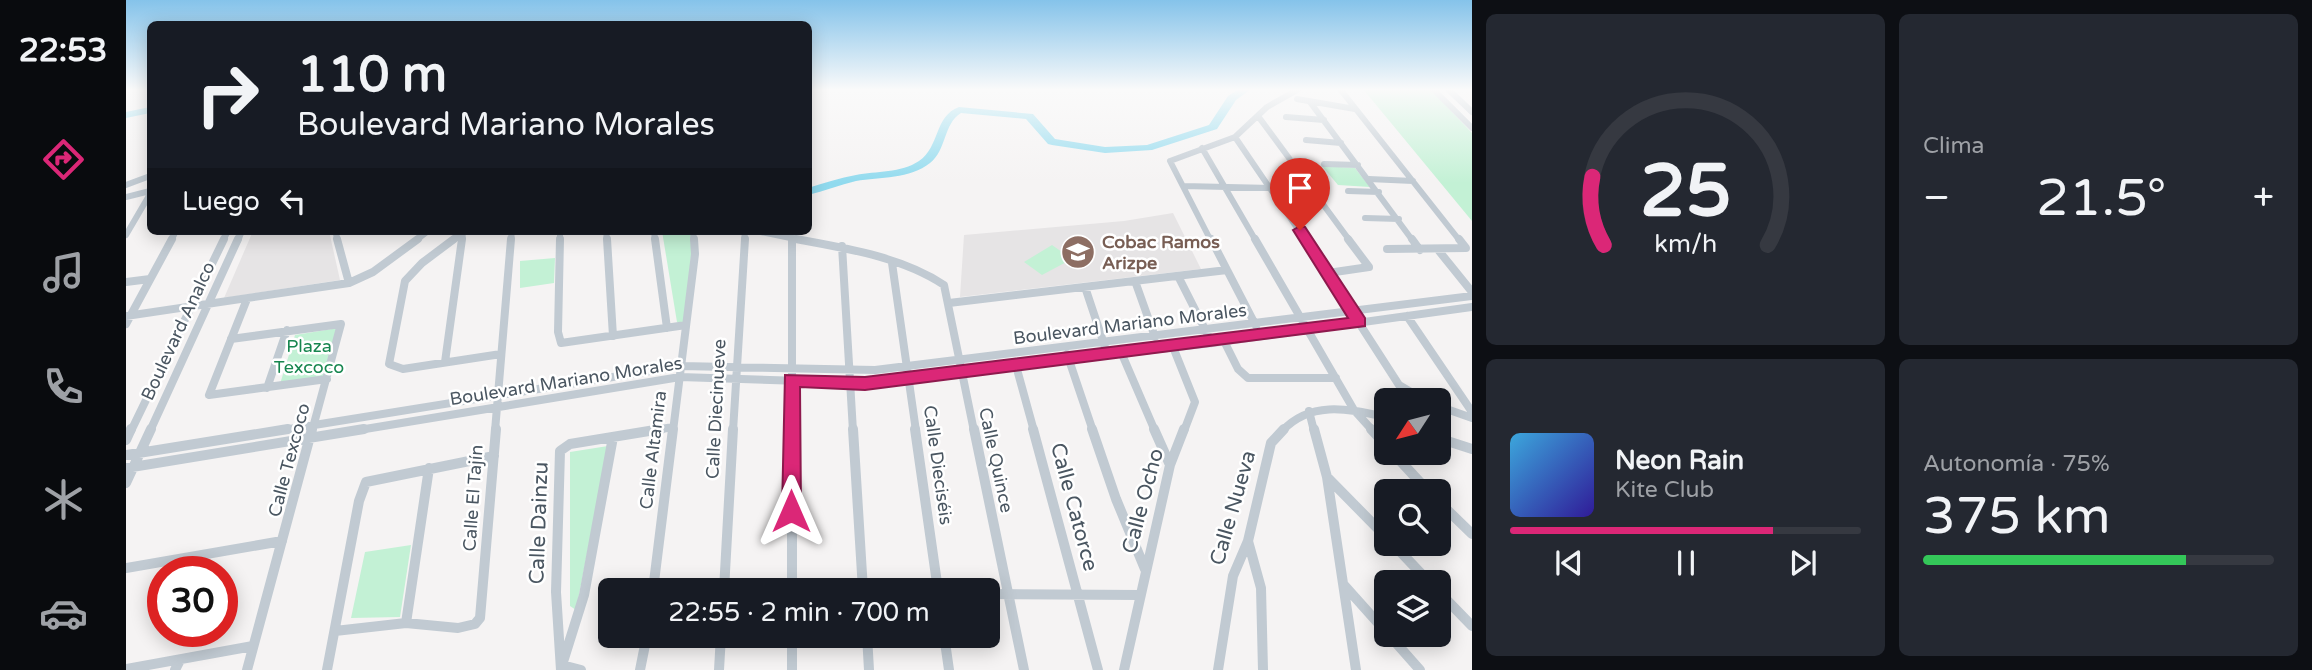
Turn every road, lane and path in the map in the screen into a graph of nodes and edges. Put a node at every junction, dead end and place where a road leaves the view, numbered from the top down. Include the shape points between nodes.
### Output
1 (1253, 120) edge
2 (1261, 120) edge
3 (1324, 120) edge
4 (1364, 120) edge
5 (1468, 121) edge
6 (1472, 128) edge
7 (1235, 137) junction
8 (1306, 140) dead end
9 (1341, 143) junction
10 (1202, 148) junction
11 (1324, 164) dead end
12 (1358, 165) junction
13 (147, 178) edge
14 (1369, 179) junction
15 (1413, 181) junction
16 (126, 185) edge
17 (1183, 186) junction
18 (1226, 187) junction
19 (1272, 188) junction
20 (1314, 189) junction
21 (1348, 191) dead end
22 (1379, 192) junction
23 (147, 193) edge
24 (126, 197) edge
25 (147, 197) edge
26 (1365, 218) dead end
27 (1399, 219) junction
28 (126, 235) edge
29 (174, 235) edge
30 (223, 235) edge
31 (240, 235) edge
32 (336, 235) edge
33 (423, 235) edge
34 (460, 235) edge
35 (464, 235) edge
36 (512, 235) edge
37 (560, 235) edge
38 (606, 235) edge
39 (655, 235) edge
40 (694, 235) edge
41 (745, 235) edge
42 (774, 235) edge
43 (792, 239) junction
44 (842, 246) junction
45 (1387, 249) dead end
46 (1420, 250) junction
47 (1439, 251) junction
48 (892, 263) junction
49 (1227, 270) junction
50 (1328, 273) junction
51 (1178, 276) junction
52 (150, 279) junction
53 (1135, 281) junction
54 (126, 282) edge
55 (349, 283) junction
56 (1085, 287) junction
57 (1472, 294) edge
58 (247, 299) junction
59 (949, 303) junction
60 (208, 304) junction
61 (189, 307) junction
62 (1472, 307) edge
63 (1352, 312) junction
64 (128, 316) edge
65 (1406, 316) junction
66 (1303, 318) junction
67 (1359, 322) junction
68 (126, 324) edge
69 (1255, 324) junction
70 (686, 325) junction
71 (667, 328) junction
72 (1308, 329) junction
73 (287, 330) junction
74 (1205, 330) junction
75 (1154, 335) junction
76 (1260, 335) junction
77 (613, 336) junction
78 (231, 339) junction
79 (1224, 341) junction
80 (1104, 343) junction
81 (1212, 343) junction
82 (1173, 347) junction
83 (1065, 348) junction
84 (1158, 349) junction
85 (1121, 352) junction
86 (501, 354) junction
87 (1107, 354) junction
88 (959, 359) junction
89 (1014, 359) junction
90 (1069, 359) junction
91 (445, 362) junction
92 (736, 365) junction
93 (906, 367) junction
94 (791, 369) junction
95 (961, 371) junction
96 (680, 372) junction
97 (849, 372) junction
98 (735, 376) junction
99 (1336, 378) junction
100 (327, 379) junction
101 (908, 379) junction
102 (791, 380) junction
103 (849, 384) junction
104 (267, 388) junction
105 (1404, 388) edge
106 (498, 398) junction
107 (497, 408) junction
108 (1353, 410) junction
109 (1308, 411) junction
110 (1451, 411) edge
111 (1472, 412) edge
112 (1374, 414) edge
113 (1472, 418) edge
114 (315, 425) junction
115 (673, 427) junction
116 (1374, 433) edge
117 (613, 437) junction
118 (311, 438) junction
119 (126, 440) edge
120 (1451, 443) edge
121 (139, 453) junction
122 (1472, 454) edge
123 (126, 456) edge
124 (494, 456) junction
125 (1170, 466) junction
126 (1405, 466) edge
127 (130, 467) edge
128 (429, 468) junction
129 (1327, 477) junction
130 (1417, 479) edge
131 (126, 483) edge
132 (1451, 514) edge
133 (1374, 525) edge
134 (1472, 534) edge
135 (282, 541) junction
136 (1248, 541) junction
137 (1404, 556) edge
138 (126, 568) edge
139 (1145, 569) junction
140 (1418, 570) edge
141 (654, 578) edge
142 (725, 578) edge
143 (792, 578) edge
144 (862, 578) edge
145 (936, 578) edge
146 (1344, 585) junction
147 (1000, 594) edge
148 (1009, 594) junction
149 (1077, 595) junction
150 (1140, 595) junction
151 (1451, 605) edge
152 (1374, 619) edge
153 (406, 622) junction
154 (1472, 626) edge
155 (335, 631) junction
156 (253, 646) junction
157 (1399, 647) edge
158 (644, 648) edge
159 (720, 648) edge
160 (792, 648) edge
161 (868, 648) edge
162 (946, 648) edge
163 (177, 665) edge
164 (562, 667) edge
165 (126, 669) edge
166 (247, 670) edge
167 (327, 670) edge
168 (581, 670) edge
169 (640, 670) edge
170 (719, 670) edge
171 (792, 670) edge
172 (869, 670) edge
173 (949, 670) edge
174 (1024, 670) edge
175 (1098, 670) edge
176 (1124, 670) edge
177 (1218, 670) edge
178 (1264, 670) edge
179 (1356, 670) edge
180 (1420, 670) edge

1 - 7 street
2 - 20 street
3 - 9 street
4 - 15 street
5 - 6 street
7 - 10 street
7 - 19 street
8 - 9 street
9 - 12 street
10 - 17 street via 1170,162
10 - 18 street
11 - 12 street
12 - 14 street
13 - 16 street
14 - 15 street
14 - 22 street
15 - 47 street via 1466,246 1465,250
17 - 18 street
17 - 49 street
18 - 19 street
18 - 66 street
19 - 20 street
19 - 50 street
20 - 50 street via 1369,267
21 - 22 street
22 - 27 street
23 - 24 street
25 - 28 street
26 - 27 street
27 - 46 street
29 - 52 street
30 - 61 street, Boulevard Analco
31 - 60 street, Boulevard Analco
32 - 55 street
33 - 55 street via 373,272
34 - 91 street via 405,281 389,358 396,369
35 - 91 street
36 - 86 street, Calle El Tajín
37 - 77 street via 561,343
38 - 77 street
39 - 71 street
40 - 70 street, Calle Altamira
41 - 92 street, Calle Diecinueve
42 - 43 street, Calle Quince
43 - 44 street, Calle Quince
43 - 94 street
44 - 48 street, Calle Quince
44 - 97 street
45 - 46 street
46 - 47 street
47 - 57 street
48 - 59 street, Calle Quince via 937,280 944,285
48 - 93 street, Calle Dieciséis
49 - 51 street
49 - 69 street
50 - 63 street
51 - 53 street
51 - 74 street
52 - 54 street
52 - 64 street
53 - 56 street
53 - 75 street
55 - 58 street
56 - 59 street
56 - 80 street
57 - 63 street, Boulevard Mariano Morales
58 - 60 street
58 - 78 street
59 - 88 street, Calle Quince
60 - 61 street
60 - 121 street, Boulevard Analco
61 - 64 street
61 - 119 street, Boulevard Analco
62 - 65 street, Boulevard Mariano Morales
63 - 66 street, Boulevard Mariano Morales
63 - 67 street
64 - 68 street
65 - 67 street, Boulevard Mariano Morales
65 - 111 street
66 - 69 street, Boulevard Mariano Morales
66 - 72 street
67 - 72 street, Boulevard Mariano Morales
67 - 105 street
69 - 74 street, Boulevard Mariano Morales
69 - 76 street
70 - 71 street
70 - 96 street, Calle Altamira
71 - 77 street
72 - 76 street, Boulevard Mariano Morales
72 - 99 street
73 - 78 street, Calle Texcoco
73 - 100 street, Calle Texcoco via 341,324
73 - 104 street
74 - 75 street, Boulevard Mariano Morales
74 - 81 street
75 - 80 street, Boulevard Mariano Morales
75 - 84 street
76 - 79 street, Boulevard Mariano Morales
78 - 104 street via 209,396
79 - 81 street, Boulevard Mariano Morales
79 - 99 street via 1248,378
80 - 83 street, Boulevard Mariano Morales
80 - 87 street
81 - 82 street, Boulevard Mariano Morales
82 - 84 street, Boulevard Mariano Morales
82 - 125 street, Calle Ocho via 1195,402
83 - 89 street, Boulevard Mariano Morales
83 - 90 street
84 - 85 street, Boulevard Mariano Morales
85 - 87 street, Boulevard Mariano Morales
85 - 125 street
86 - 91 street
86 - 106 street, Calle El Tajín
87 - 90 street, Boulevard Mariano Morales
88 - 89 street, Boulevard Mariano Morales
88 - 93 street, Boulevard Mariano Morales
88 - 95 street, Calle Quince
89 - 90 street, Boulevard Mariano Morales
89 - 95 street, Boulevard Mariano Morales
89 - 149 street, Calle Catorce
90 - 139 street
92 - 94 street, Boulevard Mariano Morales
92 - 96 street, Boulevard Mariano Morales
92 - 98 street, Calle Diecinueve
93 - 97 street, Boulevard Mariano Morales
93 - 101 street, Calle Dieciséis
94 - 97 street, Boulevard Mariano Morales
94 - 102 street
95 - 101 street, Boulevard Mariano Morales
95 - 148 street, Calle Quince
96 - 98 street, Boulevard Mariano Morales
96 - 106 street, Boulevard Mariano Morales
96 - 107 street, Boulevard Mariano Morales
96 - 115 street, Calle Altamira
97 - 103 street
98 - 102 street, Boulevard Mariano Morales
98 - 142 street, Calle Diecinueve
99 - 108 street
100 - 104 street
100 - 114 street, Calle Texcoco
101 - 103 street, Boulevard Mariano Morales
101 - 145 street, Calle Dieciséis
102 - 103 street, Boulevard Mariano Morales
102 - 143 street
103 - 144 street
106 - 107 street, Calle El Tajín
106 - 114 street, Boulevard Mariano Morales
107 - 118 street, Boulevard Mariano Morales
107 - 124 street, Calle El Tajín
108 - 109 street
108 - 112 street
108 - 116 street
109 - 129 street
109 - 136 street, Calle Nueva via 1296,416 1271,443
110 - 113 street
114 - 118 street, Calle Texcoco
114 - 121 street, Boulevard Mariano Morales
115 - 117 street, Calle Dainzu
115 - 141 street, Calle Altamira
117 - 164 street via 584,595
117 - 164 street, Calle Dainzu via 570,444 559,456 556,592
118 - 127 street, Boulevard Mariano Morales
118 - 135 street, Calle Texcoco
120 - 122 street
121 - 123 street, Boulevard Mariano Morales
121 - 127 street, Boulevard Analco
124 - 128 street
124 - 153 street, Calle El Tajín via 480,618 458,628
125 - 139 street, Calle Ocho
126 - 130 street
127 - 131 street, Boulevard Analco
128 - 153 street
128 - 155 street via 366,482
129 - 133 street
129 - 146 street
132 - 134 street
135 - 138 street
135 - 156 street, Calle Texcoco
136 - 177 street, Calle Nueva via 1233,576
136 - 178 street via 1261,587
137 - 140 street
139 - 150 street, Calle Ocho
146 - 152 street
146 - 179 street
147 - 148 street
148 - 149 street
148 - 174 street, Calle Quince
149 - 150 street
149 - 175 street, Calle Catorce
150 - 176 street, Calle Ocho
151 - 154 street
153 - 155 street, Calle El Tajín
155 - 167 street
156 - 163 street
156 - 166 street, Calle Texcoco
157 - 180 street
158 - 169 street
159 - 170 street
160 - 171 street
161 - 172 street
162 - 173 street
163 - 165 street
164 - 168 street

